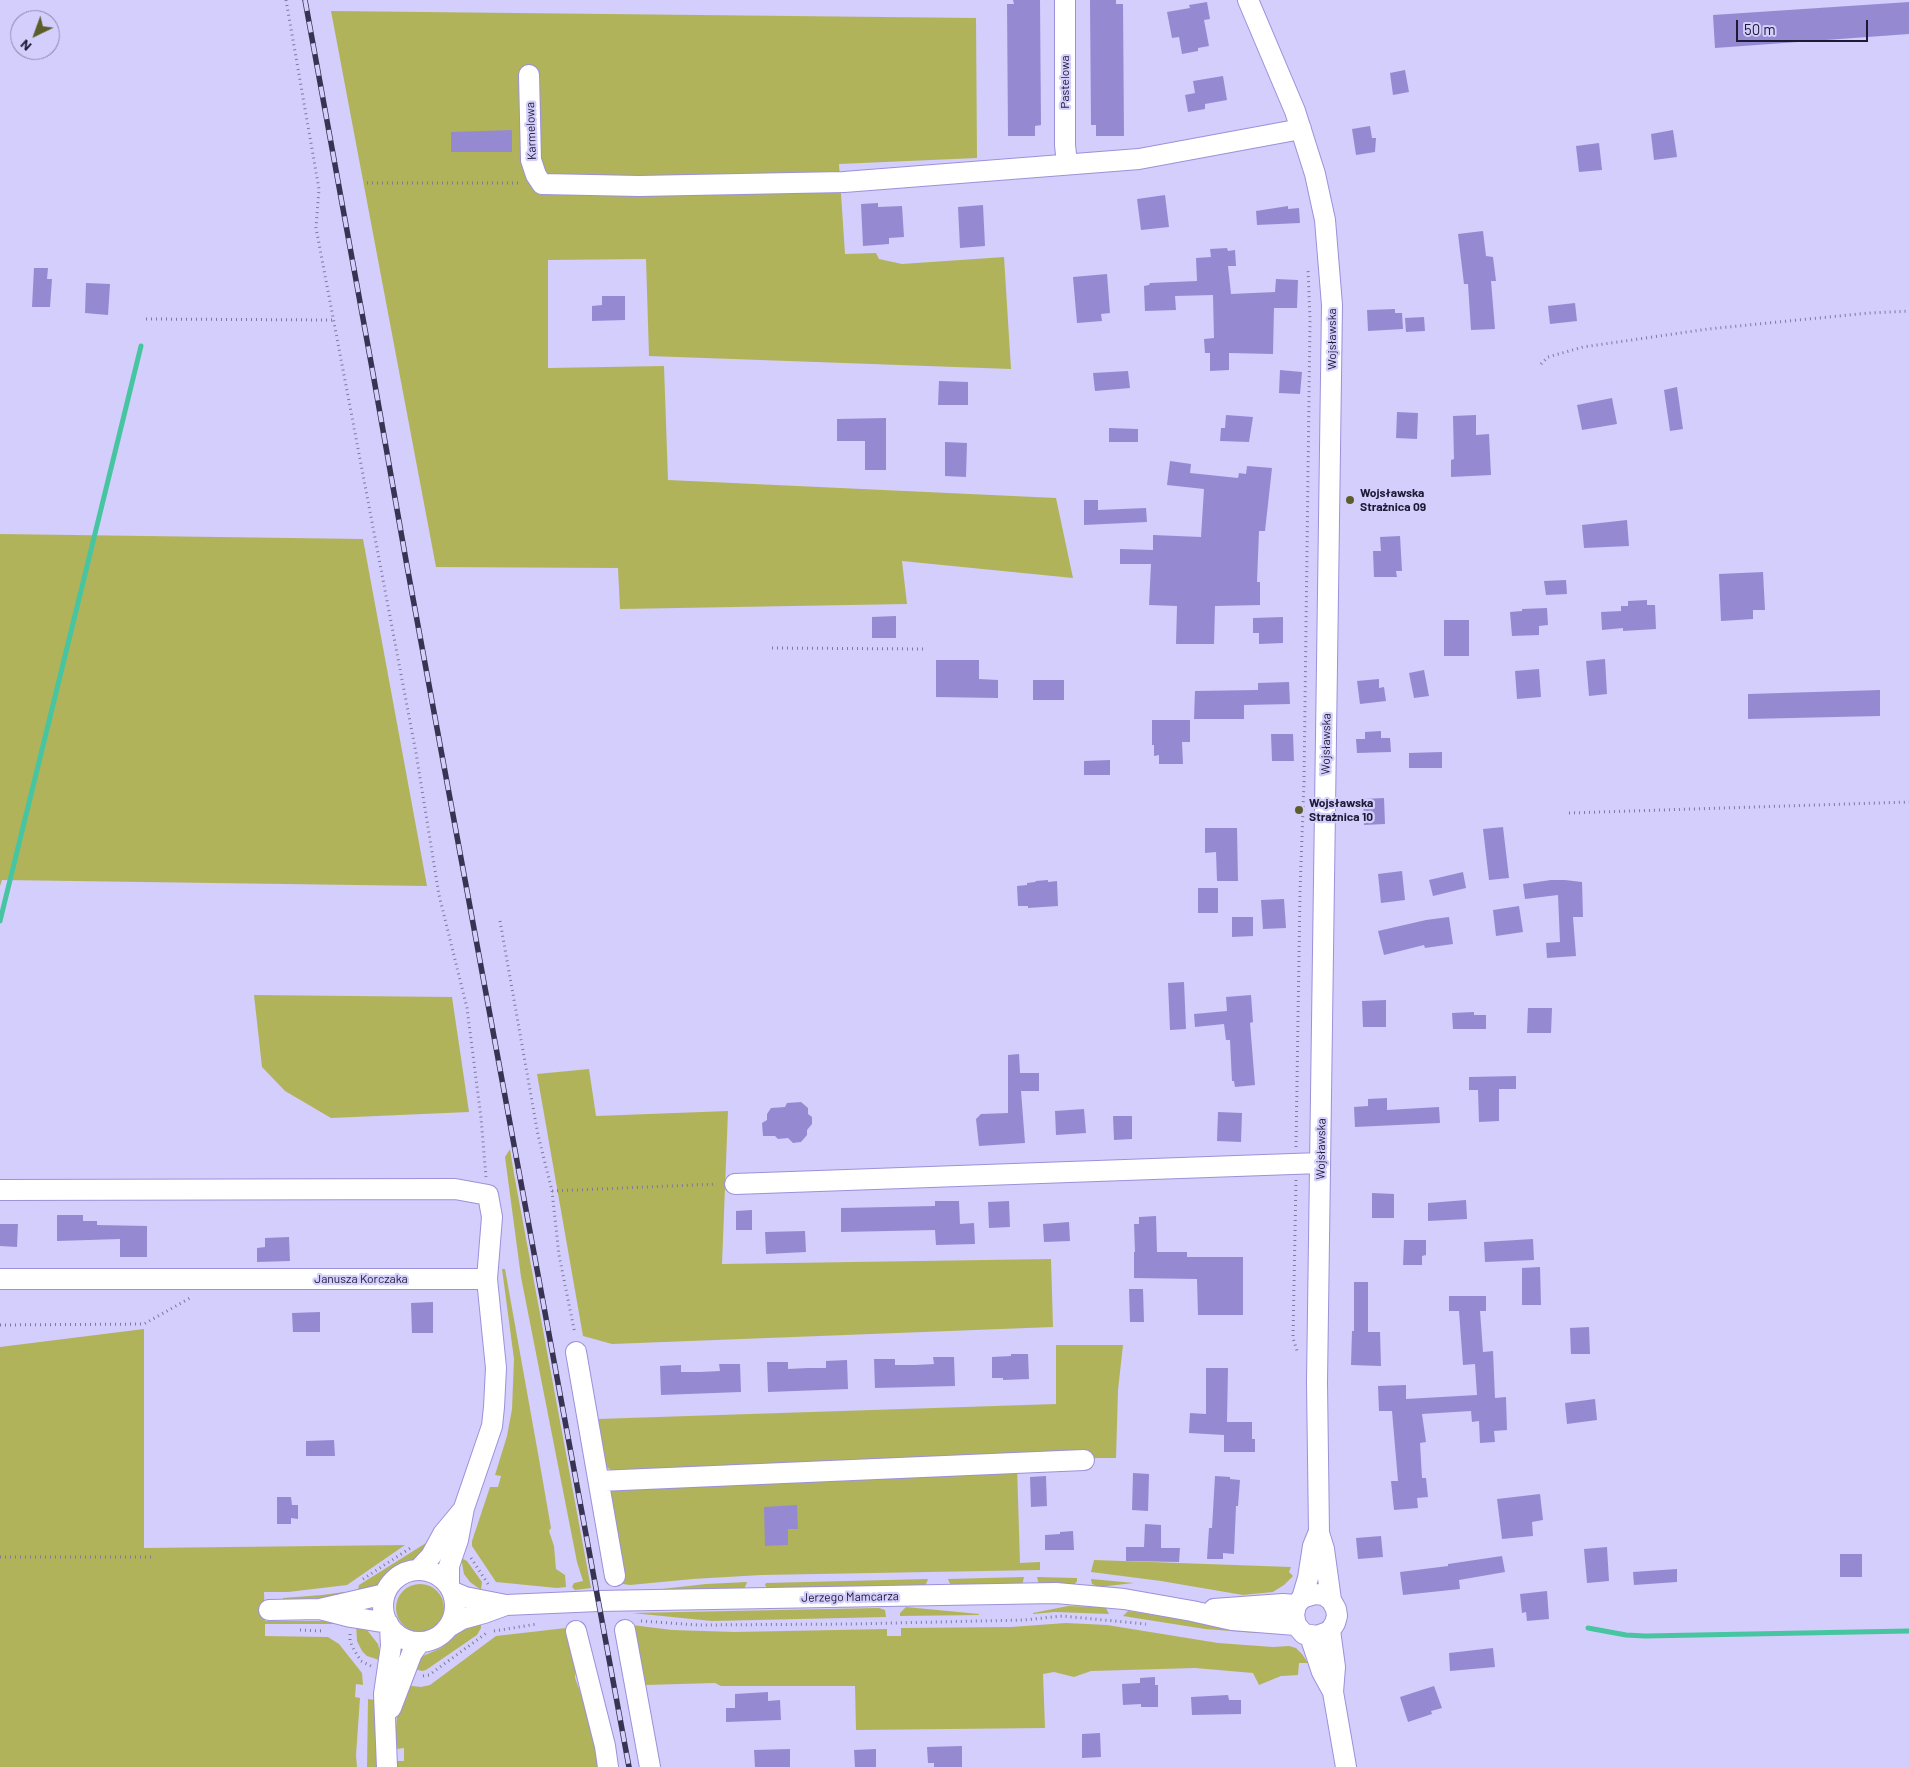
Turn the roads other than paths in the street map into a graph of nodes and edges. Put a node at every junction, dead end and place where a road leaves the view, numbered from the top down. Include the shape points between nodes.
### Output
1 (1065, 0) edge
2 (1248, 0) edge
3 (529, 75) dead end
4 (1301, 129) junction
5 (1067, 164) junction
6 (1320, 1163) junction
7 (735, 1184) road end
8 (0, 1190) edge
9 (0, 1279) edge
10 (488, 1279) junction
11 (576, 1352) road end
12 (1084, 1460) dead end
13 (599, 1481) junction
14 (464, 1508) junction
15 (1319, 1533) junction
16 (418, 1570) junction
17 (615, 1576) dead end
18 (451, 1588) junction
19 (385, 1594) junction
20 (1331, 1600) junction
21 (506, 1605) junction
22 (320, 1609) junction
23 (269, 1610) dead end
24 (1301, 1616) junction
25 (389, 1625) junction
26 (632, 1625) road end
27 (450, 1626) junction
28 (1330, 1630) junction
29 (576, 1631) dead end
30 (420, 1642) junction
31 (1334, 1692) junction
32 (385, 1724) junction
33 (388, 1767) edge
34 (608, 1767) edge
35 (650, 1767) edge
36 (1346, 1767) edge

1 - 5 street, Pastelowa
2 - 4 street, Wojsławska
3 - 5 street, Karmelowa via 531,160 542,184 640,186 844,182
4 - 5 street via 1139,159
4 - 6 street, Wojsławska via 1325,220 1332,306
6 - 7 street
6 - 15 street, Wojsławska
8 - 10 street via 455,1189 488,1195 492,1217
9 - 10 street, Janusza Korczaka
10 - 14 street via 496,1368 494,1407 489,1435
11 - 13 street
12 - 13 street
13 - 17 street
14 - 16 street
14 - 18 street via 449,1566
15 - 20 street, Wojsławska
15 - 24 street, Wojsławska via 1313,1546
16 - 18 street via 435,1573
16 - 19 street via 394,1579
18 - 21 street, Jerzego Mamcarza via 465,1597
18 - 27 street via 456,1610
19 - 22 street
19 - 25 street via 383,1611
20 - 24 street via 1310,1594
20 - 28 street via 1337,1616
21 - 24 street, Jerzego Mamcarza via 1056,1593 1124,1599 1192,1611 1284,1604
21 - 27 street, Jerzego Mamcarza
22 - 23 street
22 - 25 street
24 - 28 street via 1322,1635
24 - 31 street via 1322,1672
25 - 30 street via 403,1638
25 - 32 street via 391,1646 384,1694
26 - 35 street
27 - 30 street via 437,1638
28 - 31 street via 1335,1667
29 - 34 street
30 - 32 street via 412,1653
31 - 36 street
32 - 33 street

